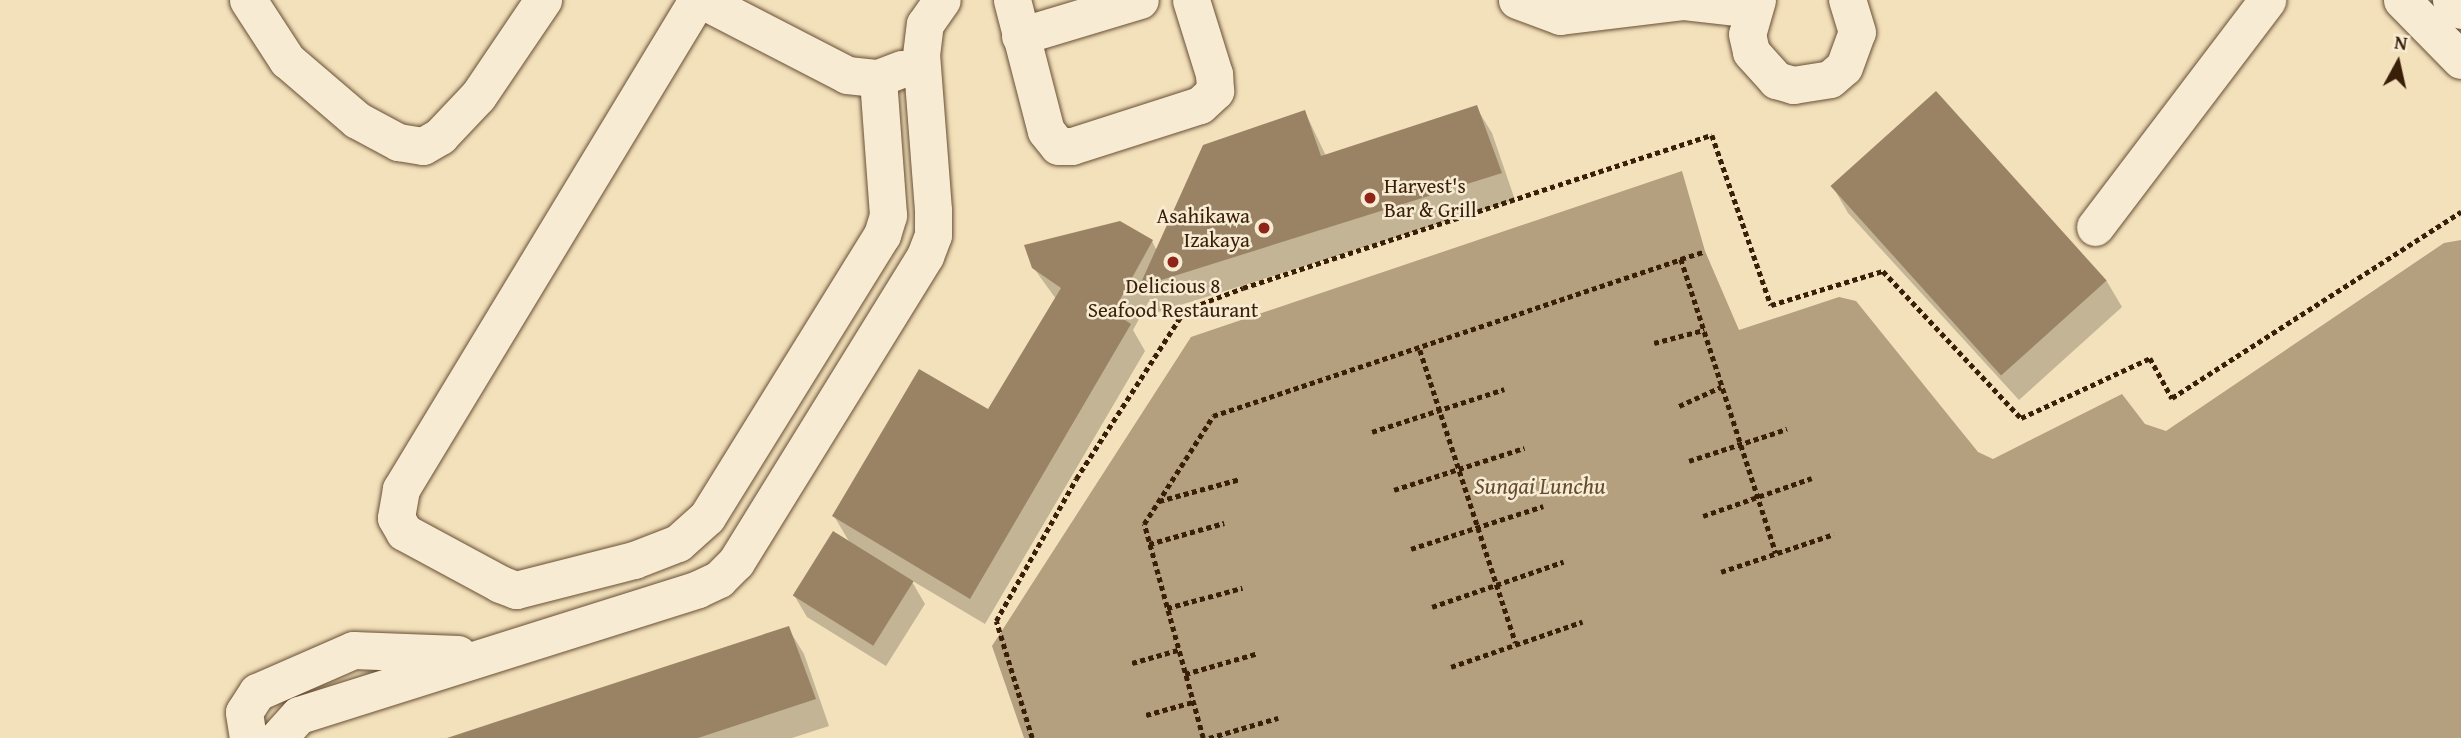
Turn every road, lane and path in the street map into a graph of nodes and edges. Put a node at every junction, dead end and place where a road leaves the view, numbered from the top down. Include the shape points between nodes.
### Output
1 (248, 0) edge
2 (543, 0) edge
3 (699, 0) edge
4 (942, 0) edge
5 (1012, 0) edge
6 (1140, 0) edge
7 (1191, 0) edge
8 (1517, 0) edge
9 (1847, 0) edge
10 (2267, 0) edge
11 (2402, 0) edge
12 (2451, 0) edge
13 (1755, 4) edge
14 (2461, 10) edge
15 (1020, 36) junction
16 (921, 55) junction
17 (2461, 60) edge
18 (878, 78) junction
19 (2461, 212) edge
20 (2095, 227) dead end
21 (1705, 251) dead end
22 (1681, 259) junction
23 (1704, 330) junction
24 (1654, 343) dead end
25 (1420, 350) junction
26 (804, 363) junction
27 (844, 387) junction
28 (1721, 387) junction
29 (1504, 389) dead end
30 (1679, 406) dead end
31 (1439, 411) junction
32 (1787, 429) dead end
33 (1372, 432) dead end
34 (1740, 443) junction
35 (1524, 448) dead end
36 (1689, 461) dead end
37 (1458, 468) junction
38 (1812, 478) dead end
39 (1240, 479) dead end
40 (1394, 491) dead end
41 (1757, 498) junction
42 (1158, 501) junction
43 (1543, 506) dead end
44 (1703, 516) dead end
45 (1224, 523) dead end
46 (1477, 526) junction
47 (1834, 534) dead end
48 (1149, 544) junction
49 (1410, 549) dead end
50 (1776, 553) junction
51 (1563, 562) dead end
52 (1721, 572) dead end
53 (1496, 585) junction
54 (1242, 588) dead end
55 (516, 590) junction
56 (1432, 607) dead end
57 (1167, 608) junction
58 (1582, 622) dead end
59 (532, 642) junction
60 (1516, 643) junction
61 (1178, 650) junction
62 (1258, 653) dead end
63 (483, 657) junction
64 (333, 658) junction
65 (1132, 663) dead end
66 (1451, 667) dead end
67 (1185, 674) junction
68 (344, 701) junction
69 (1193, 702) junction
70 (1146, 715) dead end
71 (1278, 718) dead end
72 (248, 738) edge
73 (278, 738) edge
74 (1032, 738) edge
75 (1203, 738) edge
76 (1209, 738) edge

1 - 2 street via 287,60 357,120 398,142 422,145 440,136 478,96
3 - 18 street via 847,75
3 - 55 street via 401,489 396,506 404,532
4 - 16 street via 925,24
5 - 15 street
6 - 15 street
7 - 15 street via 1215,91 1200,106 1072,146 1058,146 1046,131
8 - 13 street via 1560,16 1684,1
9 - 13 street via 1857,32 1854,50 1844,67 1812,85 1776,80 1761,68 1747,34
10 - 20 street
11 - 17 street
12 - 14 street
16 - 18 street
16 - 27 street via 933,235 925,257
18 - 26 street via 885,225 875,251
19 - 74 path via 2172,398 2150,358 2021,418 1883,271 1771,304 1712,135 1243,288 1185,310 1076,478 996,621
21 - 22 path
22 - 23 path
22 - 25 path
23 - 24 path
23 - 28 path
25 - 31 path
25 - 42 path via 1213,416
26 - 27 street
26 - 55 street via 707,517 678,543 634,560
27 - 59 street via 736,562 719,579
28 - 30 path
28 - 34 path
29 - 31 path
31 - 33 path
31 - 37 path
32 - 34 path
34 - 36 path
34 - 41 path
35 - 37 path
37 - 40 path
37 - 46 path
38 - 41 path
39 - 42 path
41 - 44 path
41 - 50 path
42 - 48 path via 1144,524
43 - 46 path
45 - 48 path
46 - 49 path
46 - 53 path
47 - 50 path
48 - 57 path
50 - 52 path
51 - 53 path
53 - 56 path
53 - 60 path
54 - 57 path
55 - 59 street
57 - 61 path
58 - 60 path
59 - 63 street
60 - 66 path
61 - 65 path
61 - 67 path
62 - 67 path
63 - 64 street via 362,648
63 - 68 street
64 - 68 street via 331,682
64 - 72 street via 257,692 244,712
67 - 69 path
68 - 73 street via 299,715
69 - 70 path
69 - 75 path
71 - 76 path

